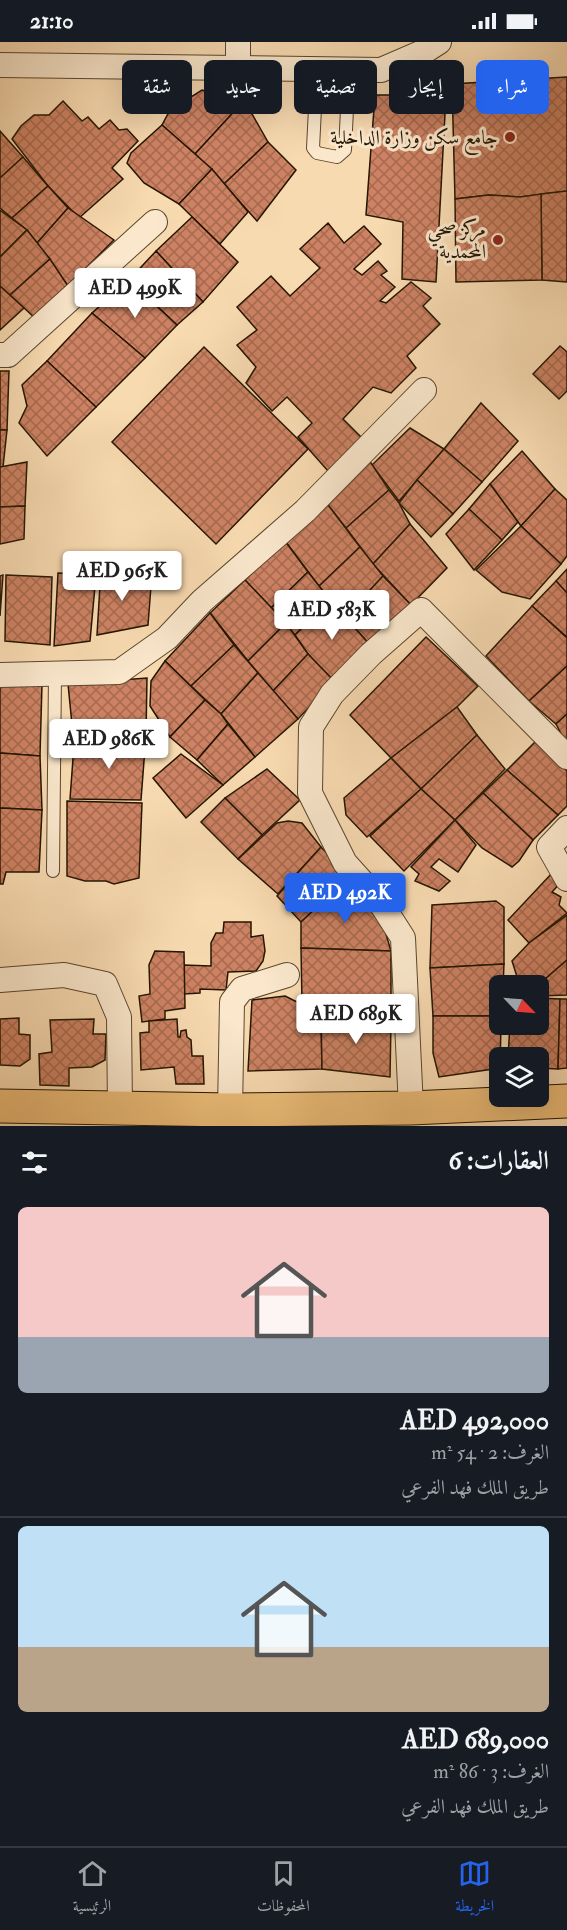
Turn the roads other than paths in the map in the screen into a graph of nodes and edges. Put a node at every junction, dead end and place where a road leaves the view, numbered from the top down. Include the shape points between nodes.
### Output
1 (237, 42) edge
2 (436, 43) edge
3 (238, 60) edge
4 (0, 65) edge
5 (204, 68) edge
6 (377, 70) edge
7 (315, 114) edge
8 (347, 114) edge
9 (155, 222) dead end
10 (0, 355) edge
11 (424, 390) dead end
12 (55, 673) junction
13 (0, 675) edge
14 (567, 758) edge
15 (567, 828) edge
16 (53, 871) dead end
17 (567, 879) edge
18 (287, 975) dead end
19 (0, 980) edge
20 (567, 1101) edge
21 (0, 1106) edge
22 (411, 1108) junction
23 (120, 1109) junction
24 (230, 1110) junction

1 - 3 street
2 - 6 street
4 - 5 street
7 - 8 lane via 313,148 317,153 337,157 345,150
9 - 10 street via 8,355
11 - 12 street via 305,511 202,601 166,638 119,672
12 - 13 street
12 - 16 lane
14 - 22 street via 421,610 332,694 311,727 310,793 345,864 380,902 403,938
15 - 17 street via 549,848
18 - 24 street via 242,989 231,1002
19 - 23 street via 64,975 105,984 119,1017
20 - 22 main road
21 - 23 main road
22 - 24 main road
23 - 24 main road

